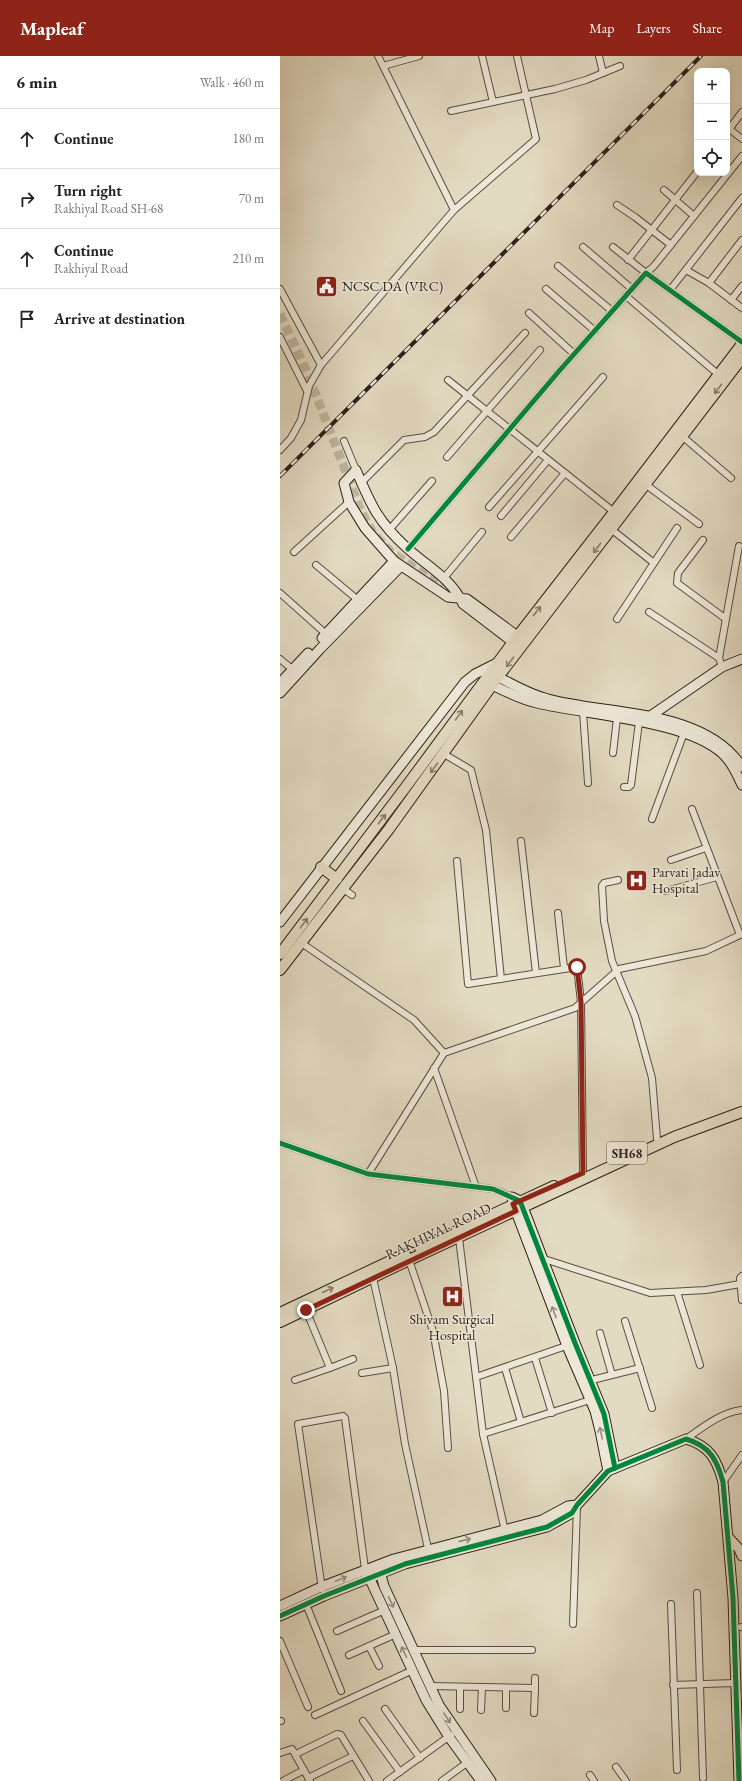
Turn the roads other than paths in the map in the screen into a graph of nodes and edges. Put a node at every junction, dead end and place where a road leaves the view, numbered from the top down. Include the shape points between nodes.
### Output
1 (378, 56) edge
2 (420, 56) edge
3 (482, 56) edge
4 (517, 56) edge
5 (599, 56) edge
6 (383, 66) junction
7 (620, 66) dead end
8 (603, 73) junction
9 (526, 95) junction
10 (493, 102) junction
11 (451, 112) dead end
12 (742, 112) edge
13 (730, 127) edge
14 (730, 130) edge
15 (742, 139) edge
16 (742, 156) edge
17 (694, 176) edge
18 (664, 190) dead end
19 (742, 198) edge
20 (676, 200) junction
21 (617, 205) dead end
22 (454, 210) junction
23 (694, 216) junction
24 (653, 230) junction
25 (671, 245) junction
26 (741, 245) edge
27 (584, 246) dead end
28 (613, 247) dead end
29 (628, 260) junction
30 (558, 266) dead end
31 (686, 270) junction
32 (646, 273) junction
33 (709, 283) junction
34 (742, 286) edge
35 (546, 289) dead end
36 (632, 289) junction
37 (280, 290) edge
38 (670, 290) junction
39 (626, 296) junction
40 (731, 300) junction
41 (742, 308) edge
42 (612, 311) junction
43 (529, 313) dead end
44 (594, 331) junction
45 (525, 333) dead end
46 (280, 337) edge
47 (742, 343) edge
48 (540, 350) dead end
49 (574, 354) junction
50 (742, 358) edge
51 (321, 365) junction
52 (718, 375) junction
53 (603, 377) dead end
54 (448, 380) dead end
55 (307, 391) junction
56 (468, 396) junction
57 (487, 412) junction
58 (509, 430) junction
59 (682, 436) junction
60 (344, 440) dead end
61 (280, 450) edge
62 (537, 452) junction
63 (447, 457) dead end
64 (548, 460) junction
65 (356, 470) junction
66 (565, 473) junction
67 (731, 478) dead end
68 (432, 481) dead end
69 (361, 483) junction
70 (645, 484) junction
71 (349, 502) junction
72 (489, 507) dead end
73 (614, 512) junction
74 (501, 516) dead end
75 (699, 524) dead end
76 (677, 528) dead end
77 (611, 529) junction
78 (389, 530) junction
79 (482, 532) dead end
80 (511, 537) dead end
81 (703, 540) dead end
82 (739, 546) dead end
83 (408, 548) junction
84 (294, 552) dead end
85 (397, 563) junction
86 (654, 563) junction
87 (316, 565) dead end
88 (443, 582) junction
89 (280, 593) edge
90 (460, 598) junction
91 (358, 600) junction
92 (649, 612) dead end
93 (617, 619) dead end
94 (726, 620) junction
95 (326, 634) junction
96 (519, 642) junction
97 (719, 658) junction
98 (280, 659) edge
99 (742, 659) edge
100 (497, 663) junction
101 (722, 667) junction
102 (292, 670) junction
103 (491, 679) junction
104 (280, 683) edge
105 (280, 694) edge
106 (583, 712) junction
107 (617, 718) junction
108 (645, 721) junction
109 (684, 733) junction
110 (613, 753) dead end
111 (444, 754) junction
112 (742, 768) edge
113 (588, 783) dead end
114 (742, 785) edge
115 (624, 787) dead end
116 (692, 809) dead end
117 (652, 819) dead end
118 (521, 841) dead end
119 (706, 848) junction
120 (670, 860) dead end
121 (457, 861) dead end
122 (321, 867) junction
123 (718, 877) junction
124 (337, 879) junction
125 (618, 880) dead end
126 (342, 888) junction
127 (666, 891) dead end
128 (352, 895) dead end
129 (558, 913) dead end
130 (280, 922) edge
131 (741, 935) edge
132 (300, 942) junction
133 (280, 954) edge
134 (564, 968) junction
135 (280, 970) edge
136 (617, 971) junction
137 (536, 973) junction
138 (501, 978) junction
139 (581, 1002) junction
140 (444, 1053) junction
141 (434, 1068) junction
142 (742, 1105) edge
143 (742, 1112) edge
144 (658, 1142) junction
145 (280, 1143) edge
146 (583, 1173) junction
147 (368, 1174) junction
148 (476, 1187) junction
149 (517, 1204) junction
150 (459, 1238) junction
151 (533, 1256) junction
152 (543, 1258) junction
153 (409, 1260) junction
154 (742, 1276) edge
155 (373, 1278) junction
156 (740, 1284) junction
157 (677, 1292) junction
158 (742, 1300) edge
159 (306, 1310) junction
160 (280, 1313) edge
161 (625, 1321) dead end
162 (280, 1322) edge
163 (600, 1333) dead end
164 (571, 1345) junction
165 (535, 1358) junction
166 (353, 1359) dead end
167 (700, 1365) dead end
168 (330, 1368) junction
169 (393, 1368) junction
170 (505, 1368) junction
171 (640, 1368) junction
172 (362, 1374) dead end
173 (612, 1375) junction
174 (476, 1377) junction
175 (295, 1380) dead end
176 (586, 1382) junction
177 (590, 1400) junction
178 (652, 1408) dead end
179 (742, 1410) edge
180 (552, 1413) junction
181 (521, 1422) junction
182 (483, 1434) junction
183 (686, 1439) junction
184 (448, 1448) dead end
185 (742, 1455) edge
186 (612, 1470) junction
187 (723, 1482) junction
188 (577, 1505) junction
189 (505, 1531) junction
190 (728, 1538) junction
191 (741, 1551) edge
192 (429, 1553) junction
193 (379, 1569) junction
194 (367, 1573) junction
195 (323, 1591) junction
196 (697, 1593) dead end
197 (306, 1604) junction
198 (671, 1604) dead end
199 (280, 1606) edge
200 (385, 1610) junction
201 (280, 1616) edge
202 (573, 1624) dead end
203 (337, 1631) dead end
204 (396, 1634) junction
205 (280, 1641) edge
206 (369, 1646) junction
207 (414, 1650) junction
208 (532, 1650) dead end
209 (348, 1655) dead end
210 (379, 1666) dead end
211 (413, 1670) junction
212 (535, 1678) dead end
213 (735, 1683) junction
214 (700, 1684) junction
215 (673, 1685) junction
216 (429, 1686) junction
217 (460, 1687) junction
218 (482, 1687) junction
219 (506, 1688) junction
220 (535, 1688) junction
221 (342, 1692) dead end
222 (308, 1707) dead end
223 (506, 1708) dead end
224 (385, 1709) dead end
225 (460, 1709) dead end
226 (481, 1710) dead end
227 (534, 1713) dead end
228 (315, 1715) dead end
229 (363, 1721) dead end
230 (453, 1734) junction
231 (280, 1753) edge
232 (296, 1754) junction
233 (353, 1756) junction
234 (420, 1758) junction
235 (468, 1762) junction
236 (616, 1767) dead end
237 (304, 1770) junction
238 (677, 1770) dead end
239 (400, 1772) junction
240 (590, 1775) dead end
241 (703, 1778) dead end
242 (309, 1779) edge
243 (283, 1781) edge
244 (369, 1781) edge
245 (388, 1781) edge
246 (442, 1781) edge
247 (481, 1781) edge
248 (491, 1781) edge
249 (594, 1781) edge
250 (626, 1781) edge
251 (739, 1781) edge

1 - 6 street
2 - 6 street
3 - 10 street
4 - 9 street
5 - 8 street
6 - 22 street
7 - 8 street
8 - 9 street via 555,89
9 - 10 street
9 - 22 street via 536,139
10 - 11 street
12 - 13 street
14 - 15 street
16 - 23 street
17 - 20 street
18 - 20 street
19 - 31 street
20 - 23 street
20 - 24 street
21 - 24 street
22 - 51 street
23 - 25 street
24 - 25 street
24 - 29 street
25 - 32 street
26 - 33 street
27 - 36 street
28 - 29 street
29 - 32 street
30 - 42 street
31 - 33 street
31 - 38 street
32 - 36 street
32 - 38 street
33 - 40 street
34 - 40 street
35 - 44 street
36 - 39 street
37 - 51 street
38 - 47 street
39 - 42 street
39 - 52 street
40 - 41 street
42 - 44 street
43 - 49 street
44 - 49 street
45 - 56 street
46 - 55 street
47 - 52 main road
48 - 57 street
49 - 58 street
50 -> 59 main road
51 - 55 street
52 - 73 main road
53 - 62 street
54 - 56 street
55 - 61 street via 301,420 291,438
56 - 57 street
56 - 69 street via 431,434 404,440
57 - 58 street
57 - 63 street
58 - 62 street
58 - 83 street
59 - 67 street
59 - 70 main road
60 - 65 street
62 - 64 street
62 - 72 street
64 - 66 street
64 - 74 street
65 - 69 street
65 - 71 street via 344,483
66 - 73 street
66 - 80 street
68 - 78 street
69 - 78 street via 373,510
70 - 75 street
70 - 77 main road
71 - 84 street
71 - 85 street via 365,528
96 -> 73 main road
76 - 86 street
77 - 86 street
77 -> 96 main road
78 - 83 street
79 - 88 street
81 - 94 street via 678,573 677,583
82 - 94 street
83 - 88 street
85 - 90 street via 448,597
85 - 91 street
85 - 105 street
86 - 93 street
87 - 91 street
88 - 90 street via 454,587
89 - 95 street
90 - 96 street via 463,604
91 - 95 street
92 - 97 street
94 - 97 street
95 - 102 street
96 - 100 main road
96 -> 103 main road
97 - 101 street
98 - 102 street
99 - 101 street
100 - 103 main road
100 - 122 street via 465,682
101 - 108 street
102 - 104 street
103 - 106 street via 520,698
103 - 108 street via 548,699
103 - 111 main road
124 -> 103 main road
106 - 107 street
106 - 113 street
107 - 108 street
107 - 110 street
108 - 109 street
108 - 112 street via 689,727 712,738 726,747
108 - 115 street via 631,785
109 - 114 street via 706,742 723,754
109 - 117 street
111 -> 126 main road
111 - 138 street via 471,770 486,830
116 - 119 street
118 - 137 street
119 - 120 street
119 - 123 street
121 - 138 street via 468,984
122 - 124 main road
122 - 130 street
123 - 127 street
123 - 131 street
133 -> 124 main road
125 - 136 street via 604,883 601,890 612,961
126 - 128 street
126 - 132 main road
129 - 134 street
131 - 136 street via 706,951
132 - 135 main road
132 - 140 street via 414,1020
134 - 137 street
134 - 139 street via 577,967
136 - 139 street
136 - 144 street via 635,1016 652,1078
137 - 138 street
139 - 140 street via 575,1008
139 - 146 street
140 - 141 street
141 - 147 street
141 - 148 street
142 - 144 main road, SH68
143 - 144 main road, RAKHIYAL ROAD / SH68
144 - 146 main road, SH68
144 - 149 main road, RAKHIYAL ROAD / SH68
145 - 147 street
146 - 149 main road, SH68
147 - 148 street
148 - 149 street via 493,1189
149 - 150 main road, RAKHIYAL ROAD / SH68
149 - 151 street
149 - 152 street
160 -> 149 main road, SH68
150 - 153 main road, RAKHIYAL ROAD / SH68
150 - 174 street
151 - 152 street
164 -> 151 street
152 - 157 street via 650,1293
152 - 164 street
153 - 155 main road, RAKHIYAL ROAD / SH68
153 - 184 street via 433,1331 444,1392
154 - 156 street
155 - 159 main road, RAKHIYAL ROAD / SH68
155 - 169 street
156 - 157 street
156 - 158 street
157 - 167 street
159 - 162 main road, RAKHIYAL ROAD / SH68
159 - 168 street
161 - 171 street
163 - 173 street
164 - 165 street
164 - 176 street
165 - 170 street
165 - 180 street
166 - 168 street
168 - 175 street
169 - 172 street
169 - 192 street via 405,1444
170 - 174 street
170 - 181 street
171 - 173 street
171 - 178 street
173 - 176 street
174 - 182 street
176 - 177 street
176 - 186 street via 604,1414
177 - 180 street
186 -> 177 street
179 - 183 street via 733,1411
180 - 181 street
181 - 182 street
182 - 189 street
183 - 186 street
183 - 187 street via 699,1443 712,1456
185 - 187 street
186 - 188 street
187 - 190 street
188 - 189 street via 568,1506 542,1520
188 - 192 street via 572,1513 547,1527
188 - 202 street
192 -> 189 street
190 - 191 street
190 - 213 street via 733,1598
192 - 193 street
193 - 194 street
193 -> 207 street via 384,1586
194 - 195 street
194 - 195 street via 345,1418 343,1416 298,1424
194 - 200 street
195 - 197 street
195 - 199 street
196 - 214 street
197 - 201 street
197 - 221 street
198 - 215 street
200 - 203 street
200 - 204 street
204 - 206 street
211 -> 204 street
205 - 222 street
206 - 209 street
206 - 210 street
207 - 208 street
207 - 216 street
211 - 228 street
211 - 230 street via 426,1700
212 - 220 street
213 - 214 street
213 - 251 street
214 - 215 street
214 - 241 street
215 - 238 street
216 - 217 street
216 -> 230 street
217 - 218 street
217 - 225 street
218 - 219 street
218 - 226 street
219 - 220 street
219 - 223 street
220 - 227 street
224 - 234 street
229 - 239 street
230 - 234 street
230 - 235 street
230 - 248 street
231 - 232 street via 291,1748
232 - 233 street via 339,1734
232 - 237 street
233 - 242 street
233 - 244 street
234 - 239 street
235 - 246 street
235 - 247 street
236 - 250 street
237 - 242 street
237 - 243 street
239 - 245 street
240 - 249 street

